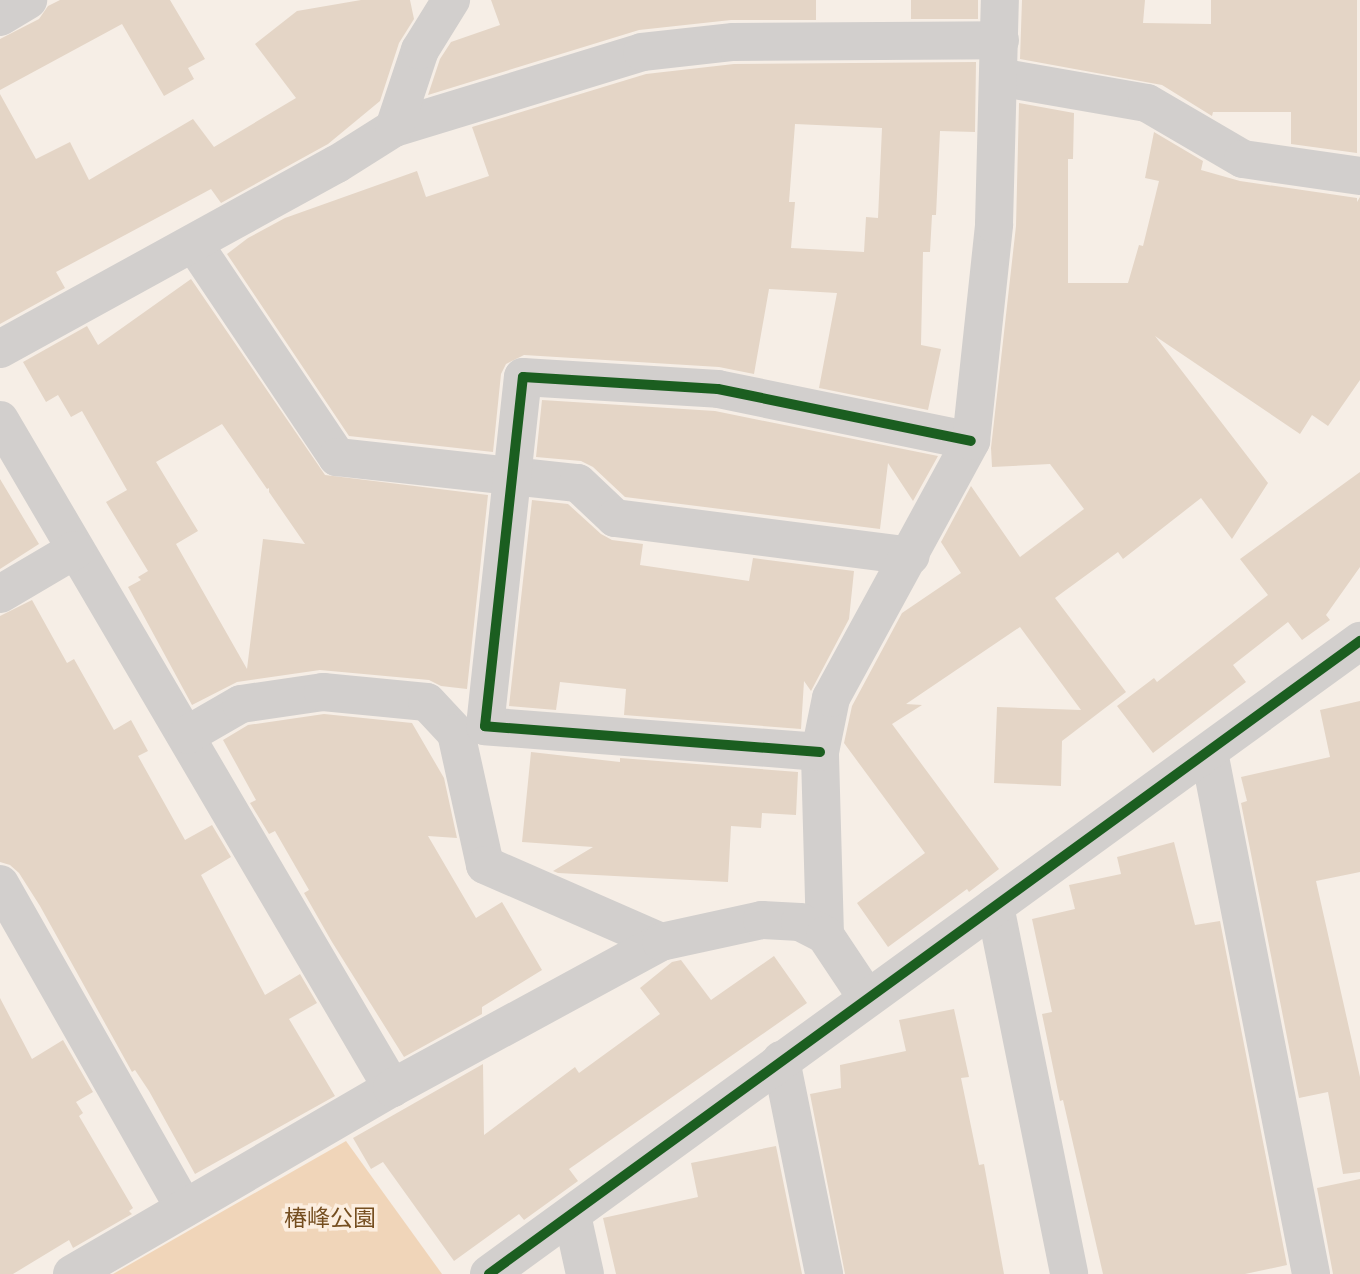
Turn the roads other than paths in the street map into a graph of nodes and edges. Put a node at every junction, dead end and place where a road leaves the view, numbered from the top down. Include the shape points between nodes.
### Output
1 (28, 0) edge
2 (451, 0) edge
3 (1000, 0) edge
4 (0, 17) edge
5 (999, 59) junction
6 (394, 128) junction
7 (1360, 176) edge
8 (194, 244) junction
9 (0, 349) edge
10 (0, 420) edge
11 (971, 441) junction
12 (512, 476) junction
13 (75, 550) junction
14 (911, 556) junction
15 (0, 594) edge
16 (1360, 640) edge
17 (187, 735) junction
18 (820, 752) junction
19 (1209, 752) junction
20 (0, 884) edge
21 (995, 906) junction
22 (825, 935) junction
23 (661, 942) junction
24 (867, 998) junction
25 (781, 1060) junction
26 (392, 1088) junction
27 (184, 1208) junction
28 (572, 1215) junction
29 (72, 1274) edge
30 (488, 1274) edge
31 (585, 1274) edge
32 (824, 1274) edge
33 (1069, 1274) edge
34 (1311, 1274) edge

1 - 4 street
2 - 6 street via 420,50
3 - 5 street
5 - 6 street via 733,42 642,52
5 - 7 street via 1147,103 1243,159
5 - 11 street via 994,224
6 - 8 street
8 - 9 street
8 - 12 street via 337,457
10 - 13 street
11 - 12 street via 718,389 523,377
11 - 14 street
12 - 14 street via 578,484 615,518
12 - 18 street via 485,726
13 - 15 street
13 - 17 street
14 - 18 street via 831,698
16 - 19 street
17 - 23 street via 241,704 323,692 427,702 456,733 485,866
17 - 26 street
18 - 22 street
19 - 21 street
19 - 34 street
20 - 27 street
21 - 24 street
21 - 33 street
22 - 23 street via 800,922 762,920
22 - 24 street
23 - 26 street
24 - 25 street
25 - 28 street
25 - 32 street
26 - 27 street
27 - 29 street
28 - 30 street
28 - 31 street

